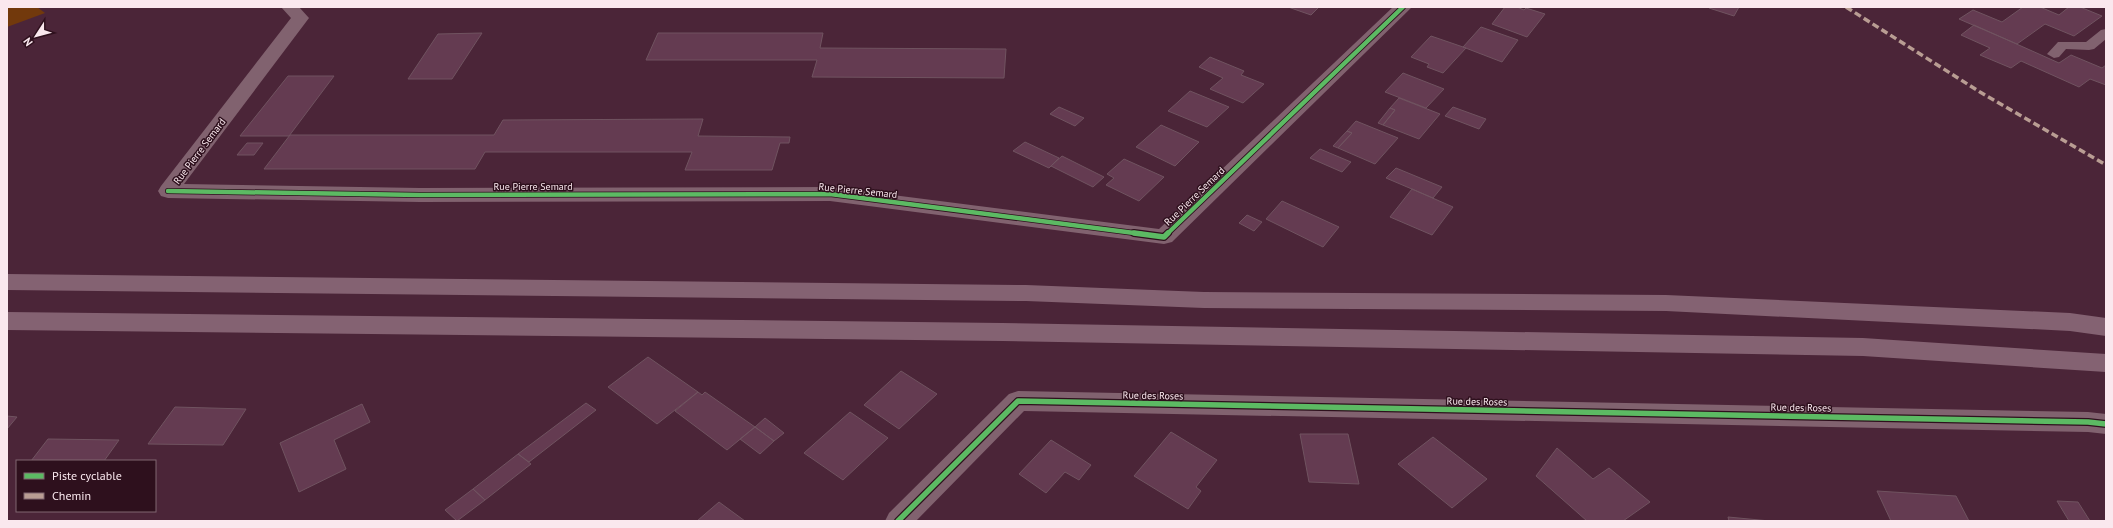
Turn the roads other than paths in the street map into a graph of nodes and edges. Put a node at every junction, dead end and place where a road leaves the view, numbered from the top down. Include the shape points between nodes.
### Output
1 (290, 7) edge
2 (1403, 7) edge
3 (2106, 33) edge
4 (2054, 54) dead end
5 (7, 282) edge
6 (7, 321) edge
7 (2106, 327) edge
8 (2106, 363) edge
9 (2106, 424) edge
10 (898, 521) edge

1 - 2 street, Rue Pierre Semard via 300,18 168,192 420,195 830,194 1164,237
3 - 4 lane via 2089,46 2064,44
5 - 7 highway via 1026,293 1204,300 1666,304 2070,322
6 - 8 highway via 1002,332 1863,347
9 - 10 street, Rue des Roses via 2080,421 1018,401

